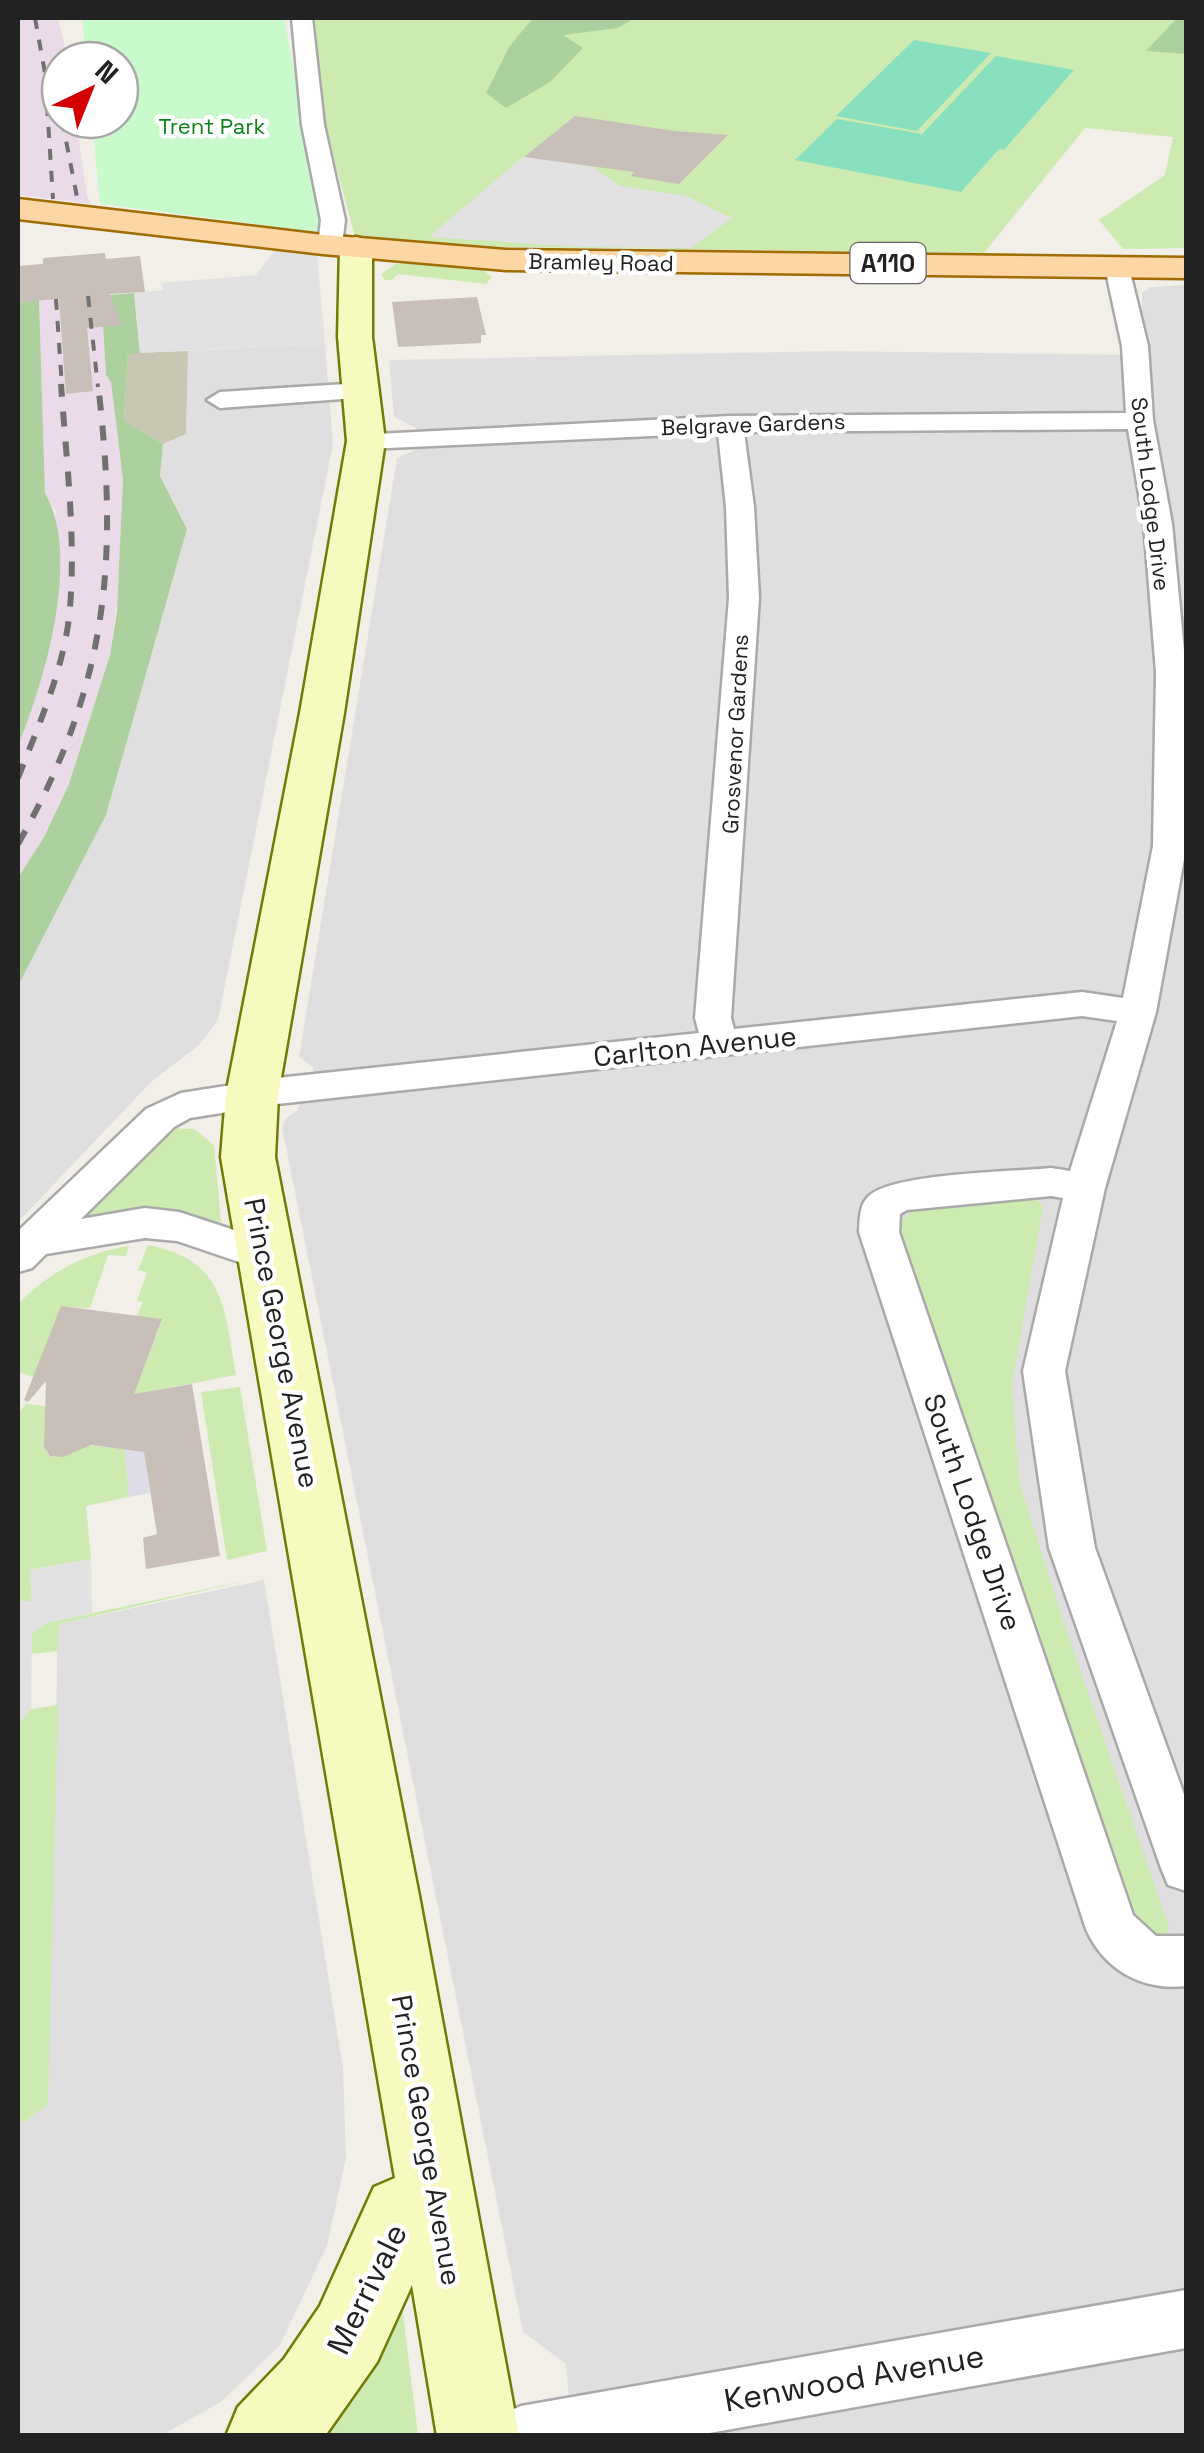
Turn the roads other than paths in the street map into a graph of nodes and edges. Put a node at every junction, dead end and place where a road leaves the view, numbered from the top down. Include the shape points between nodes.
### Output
1 (302, 18) edge
2 (18, 209) edge
3 (343, 246) junction
4 (1186, 268) edge
5 (1118, 272) junction
6 (220, 400) dead end
7 (364, 416) junction
8 (1140, 420) junction
9 (730, 424) junction
10 (1138, 1012) junction
11 (720, 1043) junction
12 (252, 1096) junction
13 (1085, 1188) junction
14 (24, 1250) edge
15 (266, 1256) junction
16 (1186, 1868) edge
17 (1186, 1961) edge
18 (437, 2202) junction
19 (1186, 2319) edge
20 (267, 2436) edge
21 (478, 2436) edge
22 (521, 2436) edge

1 - 3 street via 313,125
2 - 3 main road, Bramley Road / A110
3 - 5 main road, Bramley Road / A110 via 572,264 908,263
3 - 7 street, Prince George Avenue
4 - 5 main road, Bramley Road / A110
5 - 8 street, South Lodge Drive via 1136,346
6 - 7 street, Belgrave Gardens
7 - 9 street, Belgrave Gardens
7 - 12 street, Prince George Avenue via 322,713
8 - 9 street, Belgrave Gardens
8 - 10 street, South Lodge Drive via 1158,524 1171,691 1170,846
9 - 11 street, Grosvenor Gardens via 744,598 713,1018
10 - 11 street, Carlton Avenue via 1082,1004
10 - 13 street, South Lodge Drive
11 - 12 street, Carlton Avenue
12 - 14 street, Carlton Avenue via 181,1106 160,1118
12 - 15 street, Prince George Avenue via 248,1157
13 - 16 street, South Lodge Drive via 1044,1372 1072,1548
13 - 17 street, South Lodge Drive via 1051,1182 899,1197 881,1207 879,1232 1112,1929 1144,1960
14 - 15 street via 145,1223 179,1226
15 - 18 street, Prince George Avenue
18 - 20 street, Merrivale via 401,2214 378,2278 339,2352
18 - 21 street, Prince George Avenue
19 - 22 street, Kenwood Avenue

